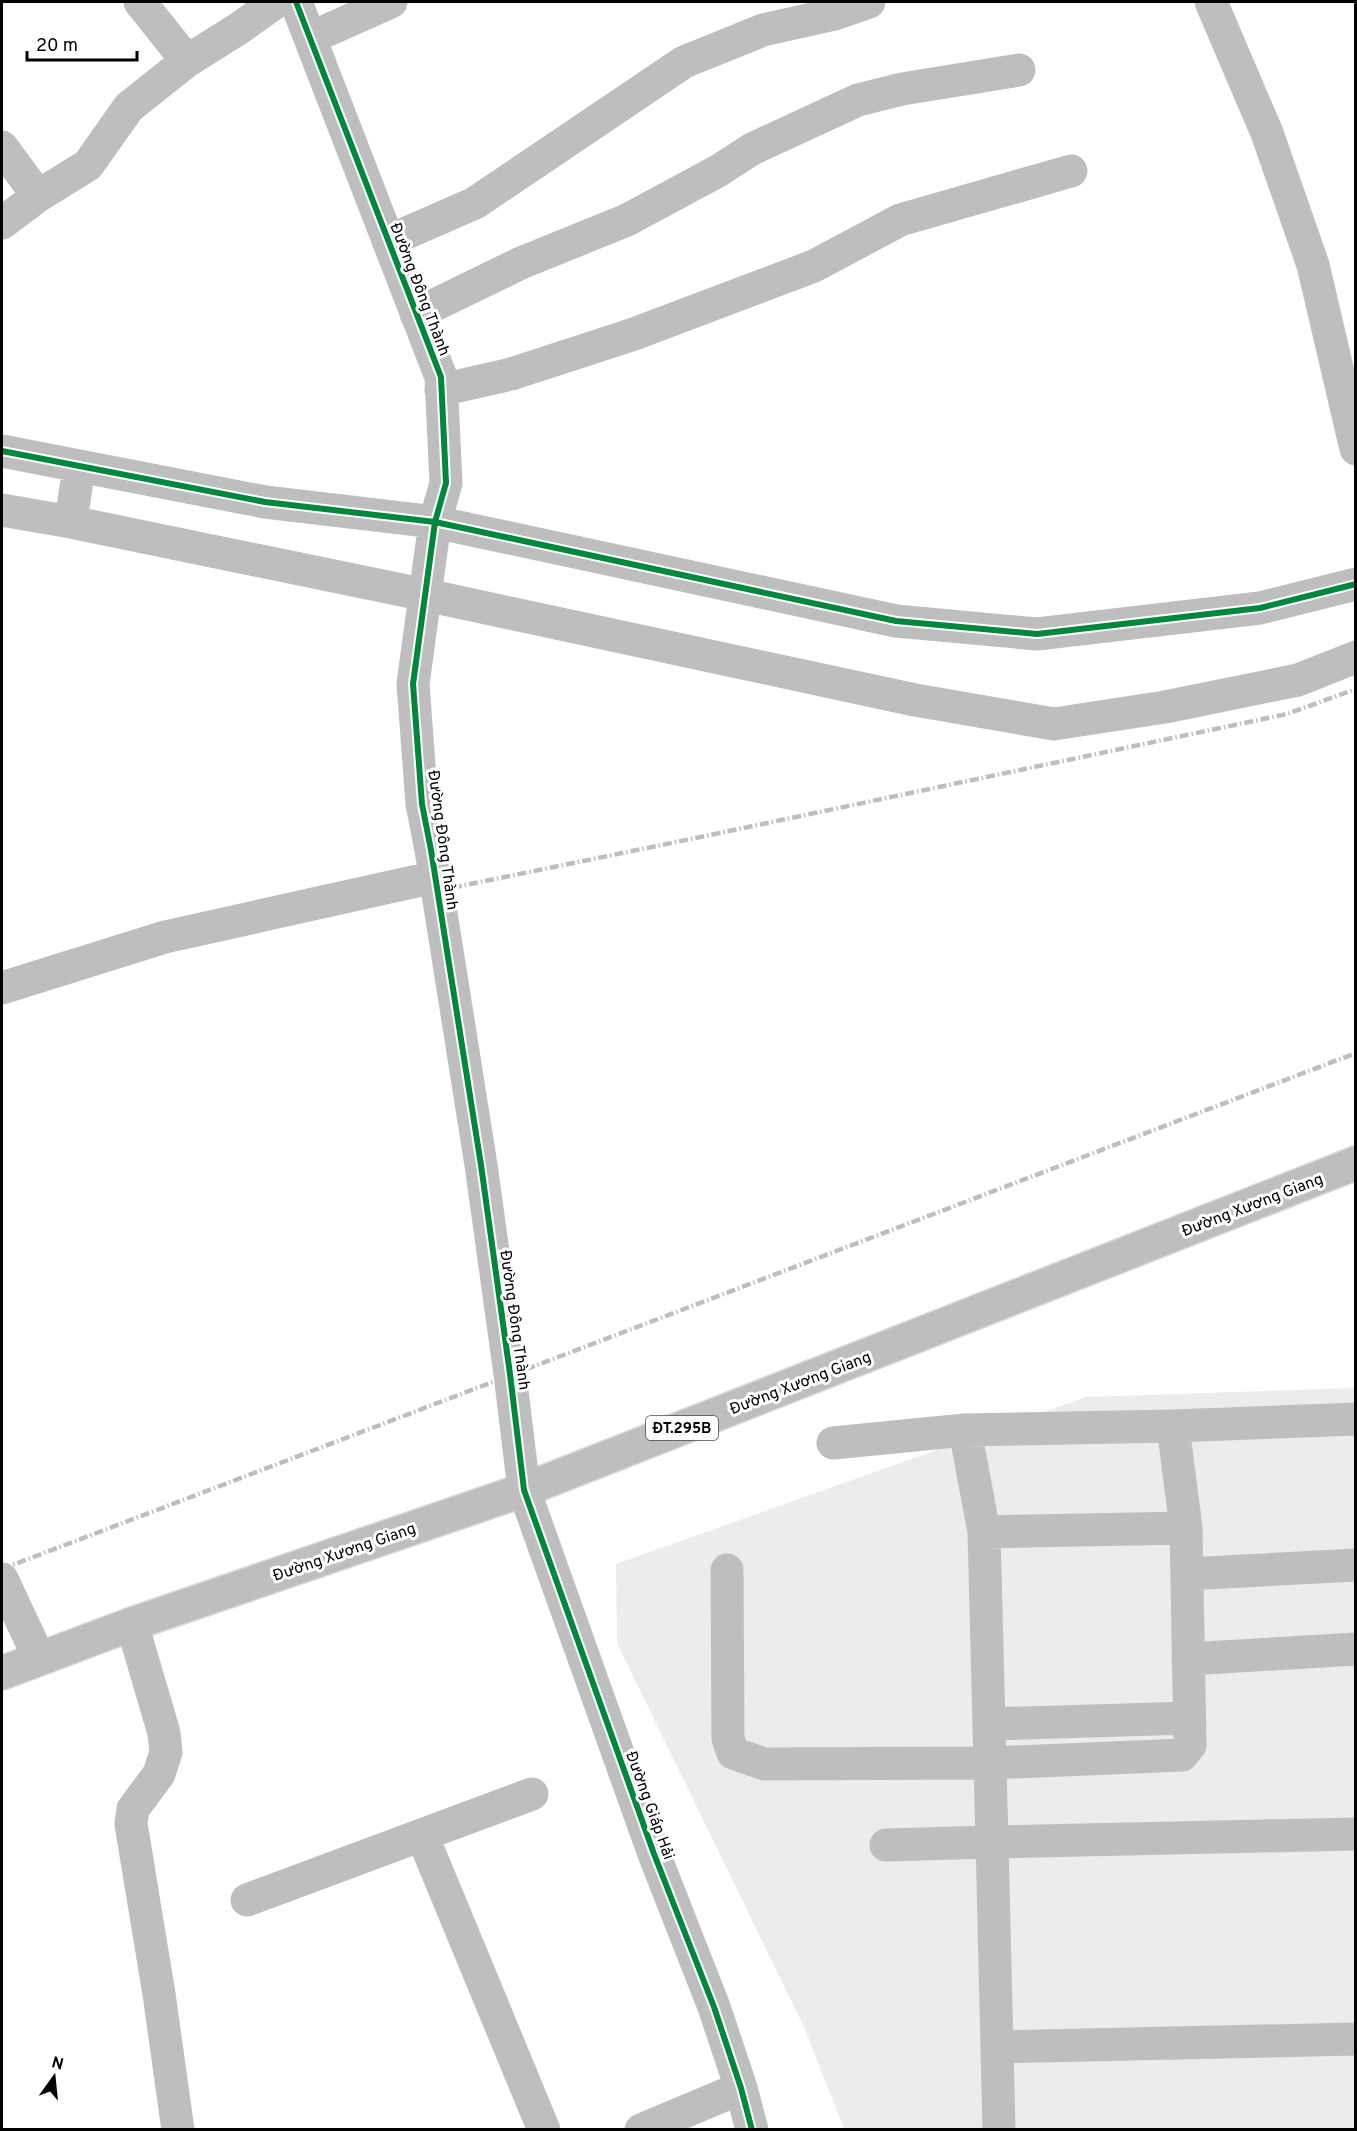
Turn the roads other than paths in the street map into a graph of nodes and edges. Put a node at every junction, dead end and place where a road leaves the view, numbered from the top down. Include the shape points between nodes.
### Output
1 (140, 2) edge
2 (276, 2) edge
3 (296, 2) edge
4 (391, 2) edge
5 (869, 2) edge
6 (1211, 2) edge
7 (310, 38) junction
8 (187, 61) junction
9 (1019, 70) dead end
10 (2, 147) edge
11 (1071, 171) dead end
12 (38, 196) junction
13 (2, 223) edge
14 (388, 240) junction
15 (416, 315) junction
16 (441, 390) junction
17 (1356, 450) edge
18 (2, 451) edge
19 (79, 466) junction
20 (2, 510) edge
21 (71, 522) junction
22 (435, 522) junction
23 (1356, 585) edge
24 (426, 595) junction
25 (1356, 657) edge
26 (435, 877) junction
27 (2, 988) edge
28 (1356, 1163) edge
29 (1356, 1419) edge
30 (1173, 1426) junction
31 (965, 1431) junction
32 (833, 1443) dead end
33 (524, 1490) junction
34 (1186, 1528) junction
35 (984, 1532) junction
36 (1356, 1565) edge
37 (727, 1570) dead end
38 (1186, 1574) junction
39 (2, 1579) edge
40 (132, 1624) junction
41 (1356, 1649) edge
42 (39, 1658) junction
43 (1188, 1659) junction
44 (2, 1673) edge
45 (1189, 1718) junction
46 (989, 1724) junction
47 (990, 1763) junction
48 (532, 1794) dead end
49 (1356, 1834) edge
50 (422, 1835) junction
51 (992, 1842) junction
52 (886, 1845) dead end
53 (248, 1900) dead end
54 (1356, 2039) edge
55 (997, 2047) junction
56 (741, 2088) junction
57 (178, 2130) edge
58 (544, 2130) edge
59 (641, 2130) edge
60 (752, 2130) edge
61 (999, 2130) edge

1 - 8 street
2 - 8 street
3 - 7 street, Đường Đông Thành
4 - 7 street
5 - 14 street via 763,30 684,62 475,203
6 - 17 street via 1267,134 1313,265
7 - 14 street, Đường Đông Thành
8 - 12 street via 129,107 88,165
9 - 15 street via 858,100 752,149 627,220 521,263
10 - 12 street
11 - 16 street via 900,220 814,266 634,334 511,374
12 - 13 street
14 - 15 street, Đường Đông Thành
15 - 16 street, Đường Đông Thành via 441,377
16 - 22 street, Đường Đông Thành via 446,483
18 - 19 street
19 - 21 street
19 - 22 street via 265,502
20 - 21 street
21 - 24 street
22 - 23 street via 896,621 1038,634 1260,608
22 - 24 street, Đường Đông Thành
24 - 25 street via 915,700 1054,724 1298,680
24 - 26 street, Đường Đông Thành via 413,684 422,804
26 - 27 street via 165,937
26 - 33 street, Đường Đông Thành via 481,1165
28 - 33 street, Đường Xương Giang / ĐT.295B
29 - 30 street
30 - 31 street
30 - 34 street
31 - 32 street
31 - 35 street
33 - 40 street, Đường Xương Giang / ĐT.295B
33 - 56 street, Đường Giáp Hải
34 - 35 street
34 - 38 street
35 - 46 street
36 - 38 street
37 - 47 street via 728,1738 733,1753 764,1764
38 - 43 street
39 - 42 street
40 - 42 street, Đường Xương Giang / ĐT.295B
40 - 57 street via 164,1732 166,1752 159,1774 133,1809 131,1824
41 - 43 street
42 - 44 street, Đường Xương Giang / ĐT.295B
43 - 45 street
45 - 46 street
45 - 47 street via 1190,1745 1182,1755
46 - 47 street
47 - 51 street
48 - 50 street
49 - 51 street
50 - 53 street
50 - 58 street
51 - 52 street
51 - 55 street
54 - 55 street
55 - 61 street
56 - 59 street
56 - 60 street, Đường Giáp Hải

